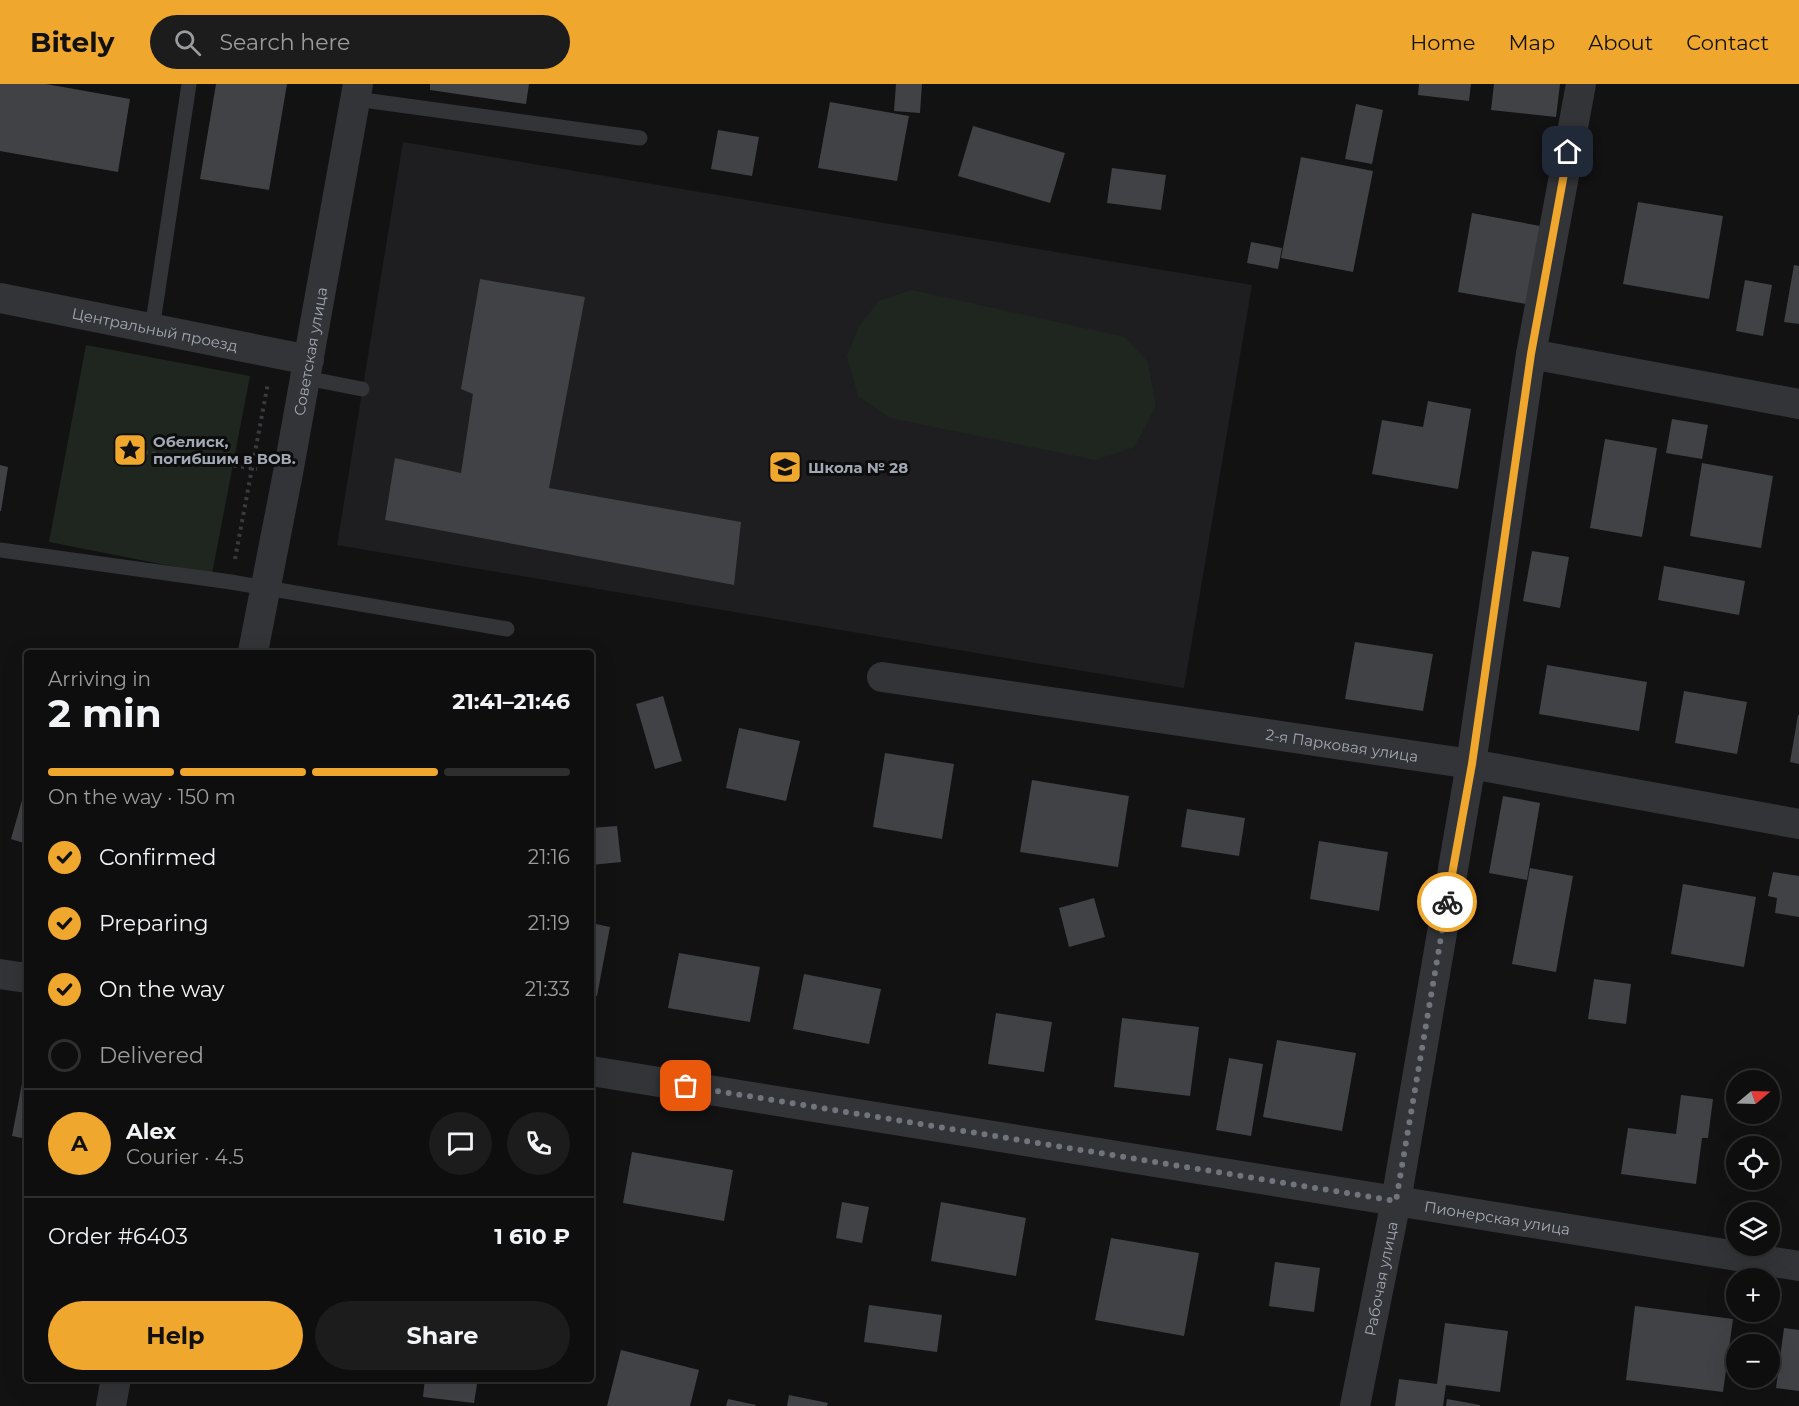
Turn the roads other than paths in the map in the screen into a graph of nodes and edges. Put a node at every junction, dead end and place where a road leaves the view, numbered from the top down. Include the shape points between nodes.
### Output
1 (189, 84) edge
2 (1581, 84) edge
3 (357, 91) edge
4 (640, 138) dead end
5 (0, 298) edge
6 (152, 329) junction
7 (1531, 354) junction
8 (307, 369) junction
9 (362, 389) dead end
10 (1799, 404) edge
11 (0, 550) edge
12 (265, 588) junction
13 (507, 628) dead end
14 (253, 650) edge
15 (882, 677) dead end
16 (1472, 764) junction
17 (1799, 824) edge
18 (0, 974) edge
19 (24, 978) edge
20 (594, 1071) edge
21 (1396, 1201) junction
22 (1799, 1266) edge
23 (115, 1382) edge
24 (111, 1406) edge
25 (1355, 1406) edge

1 - 6 lane
2 - 7 street, Рабочая улица
3 - 4 lane
3 - 8 street, Советская улица
5 - 6 street, Центральный проезд
6 - 8 street, Центральный проезд via 274,353
7 - 10 street
7 - 16 street, Рабочая улица
8 - 9 lane
8 - 12 street, Советская улица
11 - 12 lane
12 - 13 lane
12 - 14 street, Советская улица
15 - 16 street, 2-я Парковая улица
16 - 17 street, 2-я Парковая улица
16 - 21 street, Рабочая улица
18 - 19 street
20 - 21 street, Пионерская улица
21 - 22 street, Пионерская улица
21 - 25 street, Рабочая улица
23 - 24 street

